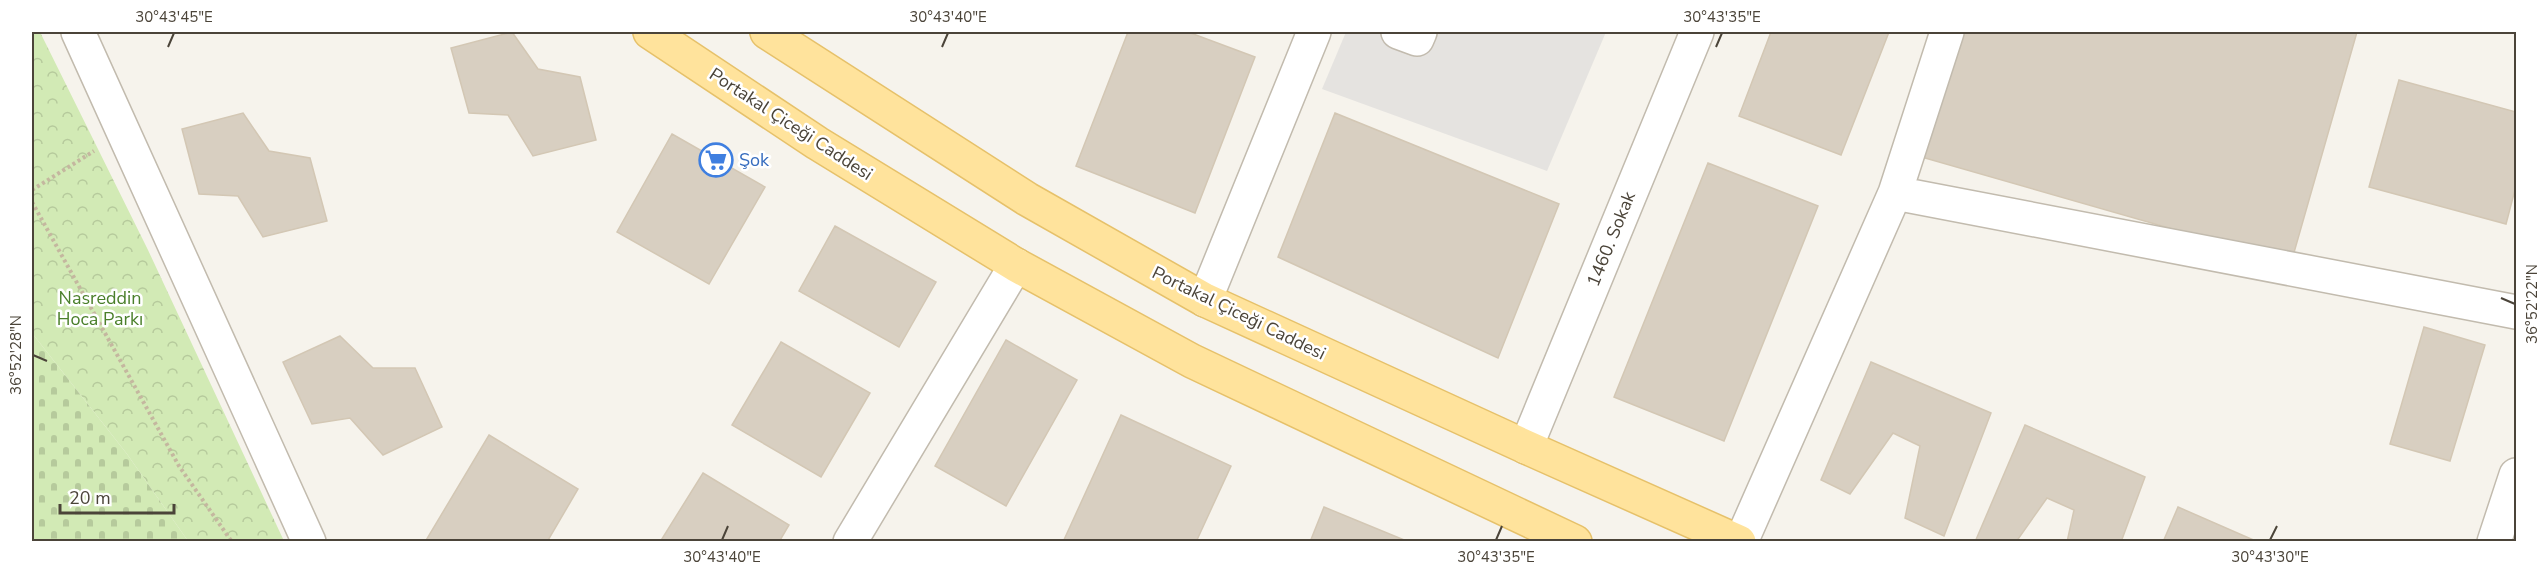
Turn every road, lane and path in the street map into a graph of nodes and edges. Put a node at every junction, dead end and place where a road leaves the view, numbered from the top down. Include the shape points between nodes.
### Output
1 (78, 32) edge
2 (650, 32) edge
3 (767, 32) edge
4 (1314, 32) edge
5 (1398, 32) edge
6 (1420, 32) edge
7 (1696, 32) edge
8 (1947, 32) edge
9 (1895, 193) junction
10 (32, 202) edge
11 (1016, 265) junction
12 (1205, 300) junction
13 (2517, 312) edge
14 (1526, 447) junction
15 (2517, 475) edge
16 (1538, 534) edge
17 (232, 542) edge
18 (309, 542) edge
19 (850, 542) edge
20 (1575, 542) edge
21 (1740, 542) edge
22 (2494, 542) edge

1 - 18 street
2 - 11 main road, Portakal Çiceği Caddesi via 817,143
3 - 12 main road, Portakal Çiceği Caddesi via 1027,199
4 - 12 street
5 - 6 street via 1417,39
7 - 14 street, 1460. Sokak
8 - 9 street
9 - 13 street
9 - 21 street
10 - 17 path via 179,466
11 - 16 main road, Portakal Çiceği Caddesi via 1191,361
11 - 19 street
12 - 14 main road, Portakal Çiceği Caddesi
14 - 21 main road, Portakal Çiceği Caddesi
15 - 22 street
16 - 20 main road, Portakal Çiceği Caddesi

